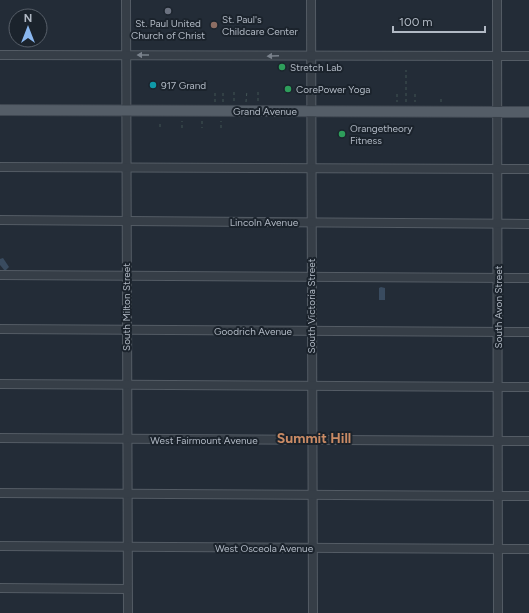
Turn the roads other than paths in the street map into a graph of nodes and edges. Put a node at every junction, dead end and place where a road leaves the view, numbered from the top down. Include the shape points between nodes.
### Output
1 (126, 0) edge
2 (311, 0) edge
3 (497, 0) edge
4 (312, 54) junction
5 (0, 55) edge
6 (126, 55) junction
7 (497, 56) junction
8 (529, 56) edge
9 (0, 110) edge
10 (126, 110) junction
11 (312, 111) junction
12 (497, 112) junction
13 (529, 112) edge
14 (0, 167) edge
15 (126, 168) junction
16 (311, 168) junction
17 (497, 169) junction
18 (529, 169) edge
19 (0, 220) edge
20 (126, 221) junction
21 (312, 222) junction
22 (498, 223) junction
23 (529, 224) edge
24 (0, 275) edge
25 (126, 276) junction
26 (311, 277) junction
27 (498, 278) junction
28 (529, 278) edge
29 (0, 329) edge
30 (126, 330) junction
31 (311, 331) junction
32 (498, 332) junction
33 (529, 332) edge
34 (0, 384) edge
35 (126, 384) junction
36 (312, 385) junction
37 (498, 386) junction
38 (529, 386) edge
39 (0, 438) edge
40 (126, 440) junction
41 (312, 440) junction
42 (498, 440) junction
43 (529, 441) edge
44 (0, 493) edge
45 (127, 493) junction
46 (312, 494) junction
47 (498, 496) junction
48 (529, 496) edge
49 (0, 546) edge
50 (127, 547) junction
51 (312, 548) junction
52 (499, 549) junction
53 (529, 549) edge
54 (0, 588) edge
55 (127, 589) junction
56 (128, 613) edge
57 (313, 613) edge
58 (498, 613) edge

1 - 6 street, South Milton Street
2 - 4 street, South Victoria Street
3 - 7 street, South Avon Street
4 -> 6 street
4 - 7 street
4 - 11 street, South Victoria Street
5 - 6 street
6 - 10 street, South Milton Street
7 - 8 street
7 - 12 street, South Avon Street
9 - 10 main road, Grand Avenue
10 - 11 main road, Grand Avenue
10 - 15 street, South Milton Street
11 - 12 main road, Grand Avenue
11 - 16 street, South Victoria Street
12 - 13 main road, Grand Avenue
12 - 17 street, South Avon Street
14 - 15 street
15 - 16 street
15 - 20 street, South Milton Street
16 - 17 street
16 - 21 street, South Victoria Street
17 - 18 street
17 - 22 street, South Avon Street
19 - 20 street, Lincoln Avenue
20 - 21 street, Lincoln Avenue
20 - 25 street, South Milton Street
21 - 22 street, Lincoln Avenue
21 - 26 street, South Victoria Street
22 - 23 street, Lincoln Avenue
22 - 27 street, South Avon Street
24 - 25 street
25 - 26 street
25 - 30 street, South Milton Street
26 - 27 street
26 - 31 street, South Victoria Street
27 - 28 street
27 - 32 street, South Avon Street
29 - 30 street, Goodrich Avenue
30 - 31 street, Goodrich Avenue
30 - 35 street, South Milton Street
31 - 32 street, Goodrich Avenue
31 - 36 street, South Victoria Street
32 - 33 street, Goodrich Avenue
32 - 37 street, South Avon Street
34 - 35 street
35 - 36 street
35 - 40 street, South Milton Street
36 - 37 street
36 - 41 street, South Victoria Street
37 - 38 street
37 - 42 street, South Avon Street
39 - 40 street, West Fairmount Avenue
40 - 41 street, West Fairmount Avenue
40 - 45 street, South Milton Street
41 - 42 street, West Fairmount Avenue
41 - 46 street, South Victoria Street
42 - 43 street, West Fairmount Avenue
42 - 47 street, South Avon Street
44 - 45 street
45 - 46 street
45 - 50 street, South Milton Street
46 - 47 street
46 - 51 street, South Victoria Street
47 - 48 street
47 - 52 street, South Avon Street
49 - 50 street, West Osceola Avenue
50 - 51 street, West Osceola Avenue
50 - 55 street, South Milton Street
51 - 52 street, West Osceola Avenue
51 - 57 street, South Victoria Street
52 - 53 street, West Osceola Avenue
52 - 58 street, South Avon Street
54 - 55 street
55 - 56 street, South Milton Street

